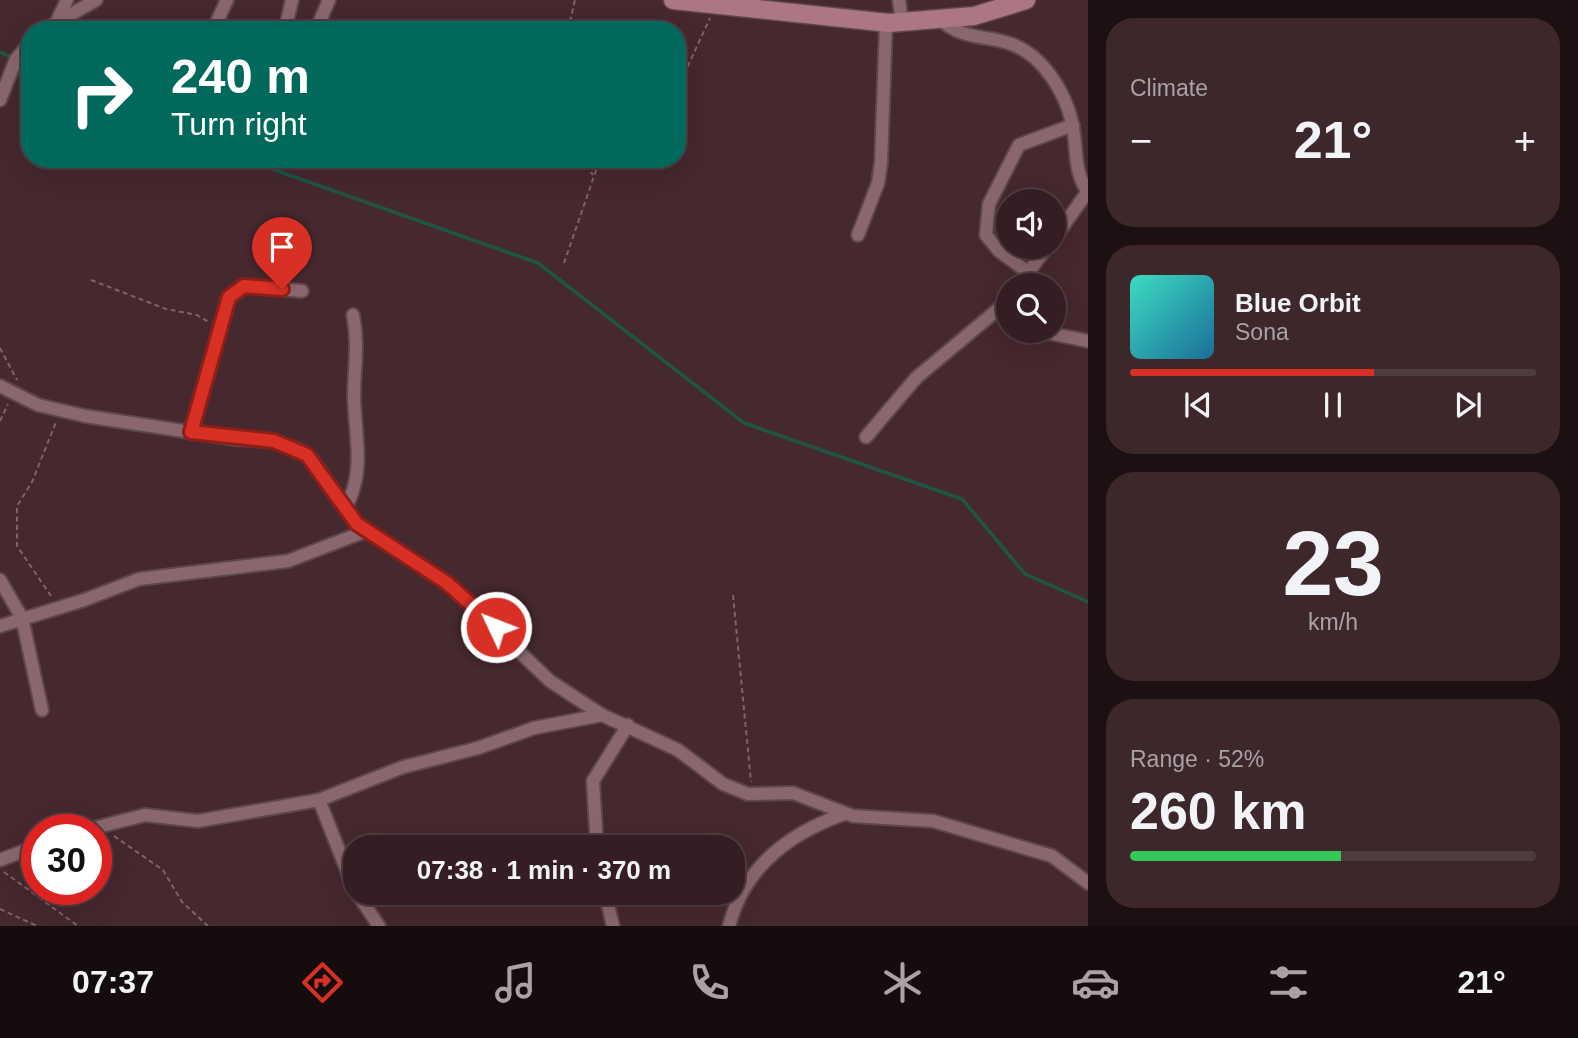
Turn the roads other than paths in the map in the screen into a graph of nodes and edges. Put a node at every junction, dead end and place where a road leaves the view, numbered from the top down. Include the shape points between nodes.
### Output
1 (67, 0) edge
2 (96, 0) edge
3 (227, 0) edge
4 (292, 0) edge
5 (329, 0) edge
6 (673, 0) edge
7 (899, 0) edge
8 (1026, 0) edge
9 (57, 21) joint
10 (217, 21) edge
11 (287, 21) edge
12 (320, 21) edge
13 (942, 21) junction
14 (894, 23) junction
15 (21, 53) edge
16 (0, 100) edge
17 (1073, 125) junction
18 (1088, 191) edge
19 (1066, 222) edge
20 (858, 235) dead end
21 (1038, 259) edge
22 (1028, 272) joint
23 (302, 290) dead end
24 (996, 311) edge
25 (353, 315) dead end
26 (1066, 337) edge
27 (1088, 341) edge
28 (0, 386) edge
29 (191, 432) junction
30 (866, 437) dead end
31 (345, 509) junction
32 (366, 531) junction
33 (0, 580) edge
34 (22, 618) junction
35 (0, 626) edge
36 (42, 710) dead end
37 (602, 715) junction
38 (628, 725) junction
39 (318, 800) junction
40 (845, 814) junction
41 (112, 822) edge
42 (596, 835) edge
43 (21, 852) edge
44 (0, 860) edge
45 (343, 861) edge
46 (1088, 883) edge
47 (365, 905) edge
48 (607, 905) edge
49 (379, 926) edge
50 (613, 926) edge
51 (729, 926) edge

1 - 9 street
2 - 9 street
3 - 10 street
4 - 11 street
5 - 12 street
6 - 14 street
7 - 14 street
8 - 13 street
13 - 14 street
13 - 17 street via 960,34 1013,42 1026,50 1056,85
14 - 20 street via 878,183
15 - 16 street
17 - 18 street via 1080,178
17 - 22 street via 1019,145 989,204 986,235
18 - 19 street
21 - 22 street
23 - 29 street via 244,286 229,297
24 - 30 street via 916,378
25 - 31 street via 358,349 354,399 359,472
26 - 27 street
28 - 29 street via 61,410
29 - 31 street via 274,441 297,449 314,462
31 - 32 street
32 - 34 street via 288,561 139,579
32 - 37 street via 447,583 531,666
33 - 34 street
34 - 35 street
34 - 36 street
37 - 38 street
37 - 39 street via 534,728 403,767
38 - 40 street via 678,750 723,785 751,794 793,793
38 - 42 street via 593,781
39 - 41 street via 218,819 145,815
39 - 45 street
40 - 46 street via 876,820 933,821 1024,846 1052,856
40 - 51 street via 786,841 744,890
43 - 44 street
47 - 49 street
48 - 50 street

